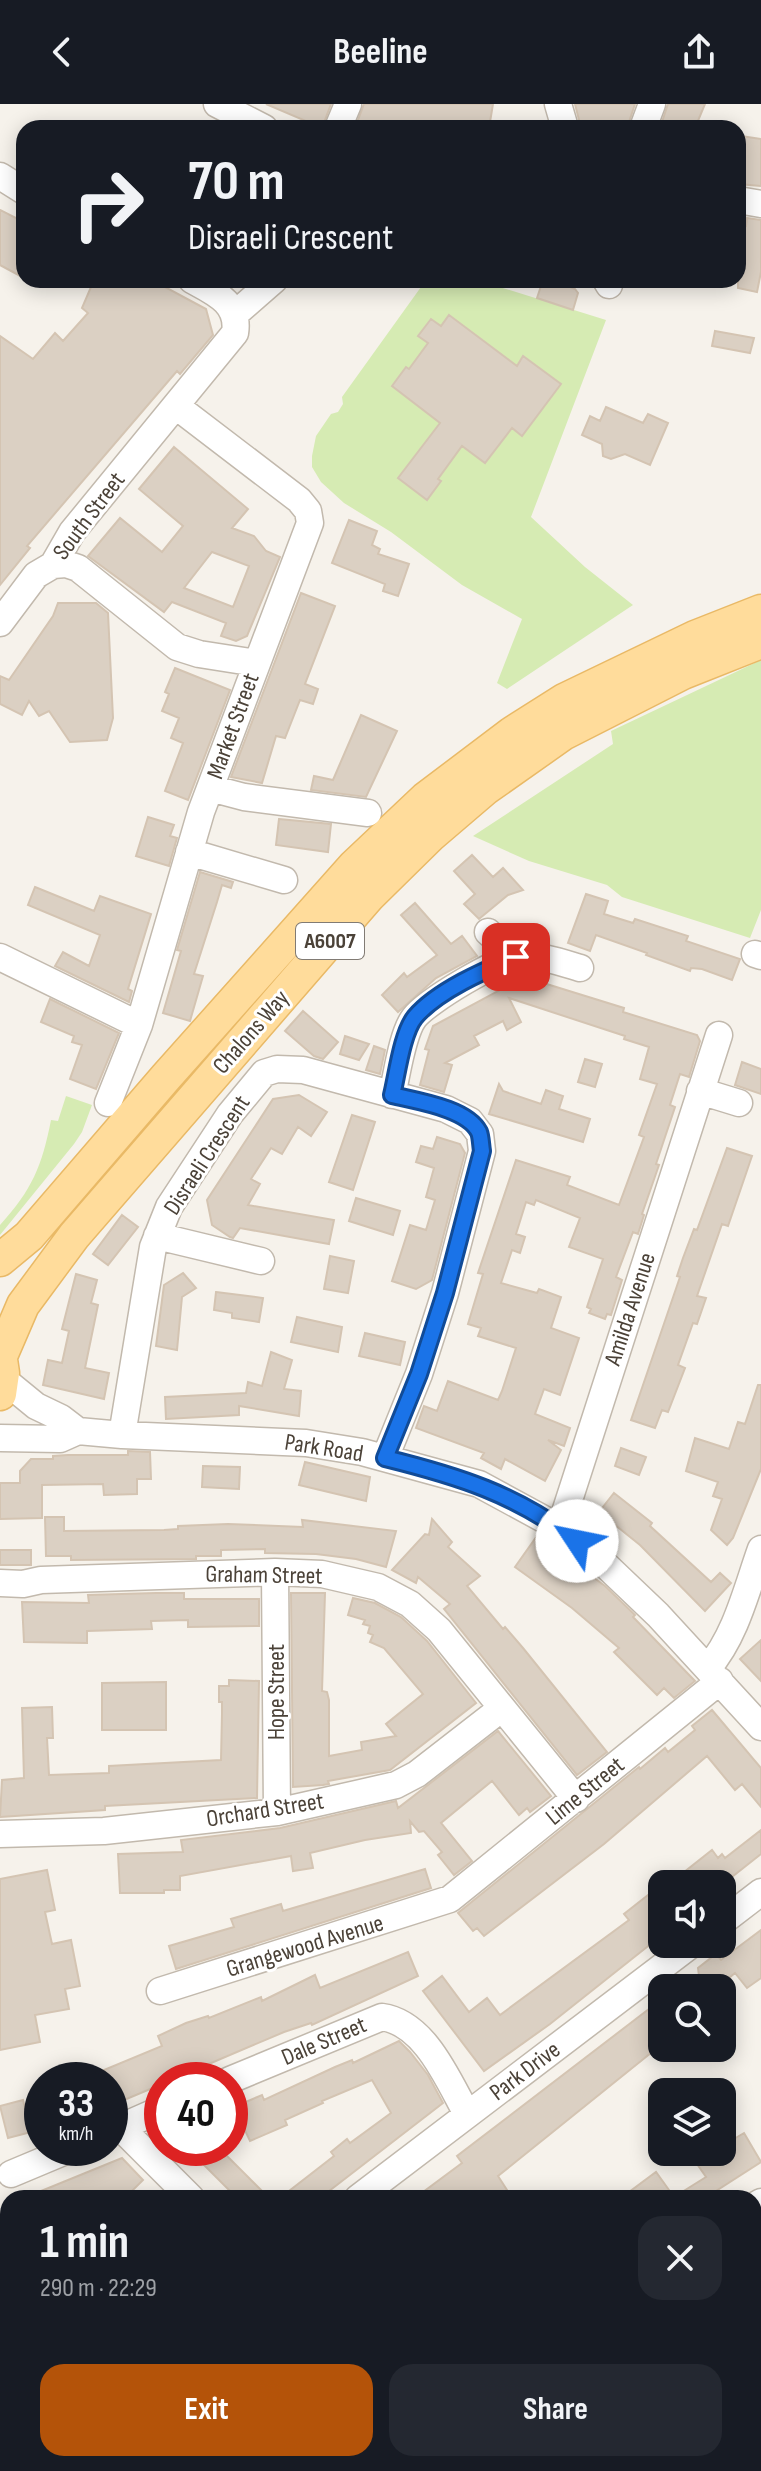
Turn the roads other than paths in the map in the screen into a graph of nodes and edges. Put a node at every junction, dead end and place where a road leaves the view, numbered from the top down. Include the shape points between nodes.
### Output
1 (217, 104) edge
2 (248, 120) edge
3 (205, 288) edge
4 (265, 288) edge
5 (235, 314) junction
6 (176, 406) junction
7 (53, 565) junction
8 (761, 611) edge
9 (0, 623) edge
10 (761, 642) edge
11 (256, 663) junction
12 (210, 788) junction
13 (368, 813) dead end
14 (189, 852) junction
15 (284, 880) dead end
16 (488, 932) dead end
17 (0, 957) edge
18 (516, 957) junction
19 (580, 968) dead end
20 (142, 1030) junction
21 (719, 1035) dead end
22 (700, 1091) junction
23 (392, 1095) junction
24 (108, 1103) dead end
25 (739, 1103) dead end
26 (157, 1236) junction
27 (0, 1260) edge
28 (261, 1261) dead end
29 (1, 1370) edge
30 (78, 1431) junction
31 (122, 1435) junction
32 (0, 1438) edge
33 (385, 1458) junction
34 (560, 1528) junction
35 (761, 1549) edge
36 (275, 1572) junction
37 (0, 1583) edge
38 (714, 1674) junction
39 (502, 1708) junction
40 (761, 1727) edge
41 (576, 1799) junction
42 (277, 1812) junction
43 (0, 1834) edge
44 (761, 1892) edge
45 (450, 1899) joint
46 (736, 1911) edge
47 (673, 1958) edge
48 (160, 1991) dead end
49 (248, 2073) edge
50 (467, 2114) junction
51 (128, 2141) edge
52 (30, 2166) edge
53 (11, 2174) dead end
54 (182, 2190) edge
55 (368, 2190) edge

1 - 2 street
3 - 5 street via 227,301
4 - 5 street
5 - 6 street, South Street via 231,340
6 - 7 street, South Street via 72,532
6 - 11 street, Market Street via 305,505 310,523
7 - 9 street, South Street via 36,575
7 - 11 street via 78,568 177,647
8 - 27 main road, Chalons Way / A6007 via 564,700 426,798 354,866 29,1236
10 - 29 main road, Chalons Way / A6007 via 683,673 563,734 430,836 369,896 74,1236 23,1305
11 - 12 street, Market Street
12 - 13 street
12 - 14 street, Market Street
14 - 15 street
14 - 20 street, Market Street
16 - 18 street
17 - 20 street
18 - 19 street via 546,958
18 - 23 street via 462,983 414,1018
20 - 24 street, Market Street
21 - 22 street, Amilda Avenue
22 - 25 street
22 - 34 street, Amilda Avenue
23 - 26 street, Disraeli Crescent via 303,1070 264,1073 176,1196
23 - 33 street, Disraeli Crescent via 470,1121 480,1134 482,1151 441,1306
26 - 28 street, Disraeli Crescent
26 - 31 street, Disraeli Crescent
29 - 30 street via 36,1406
30 - 31 street, Park Road
30 - 32 street via 60,1439
31 - 33 street, Park Road via 306,1443
33 - 34 street, Park Road via 479,1484
34 - 38 street, Park Road via 629,1586
35 - 38 street
36 - 37 street, Graham Street
36 - 39 street, Graham Street via 340,1577 378,1587 410,1604 439,1630
36 - 42 street, Hope Street
38 - 40 street, Park Road
38 - 41 street, Lime Street via 655,1734
39 - 41 street, Graham Street
39 - 42 street, Orchard Street via 403,1783
41 - 45 street, Lime Street
42 - 43 street, Orchard Street via 104,1831
44 - 46 street
45 - 48 street, Grangewood Avenue
47 - 50 street, Park Drive
49 - 50 street, Dale Street via 382,2017 396,2019 416,2035
50 - 55 street, Park Drive
51 - 54 street
52 - 53 street

